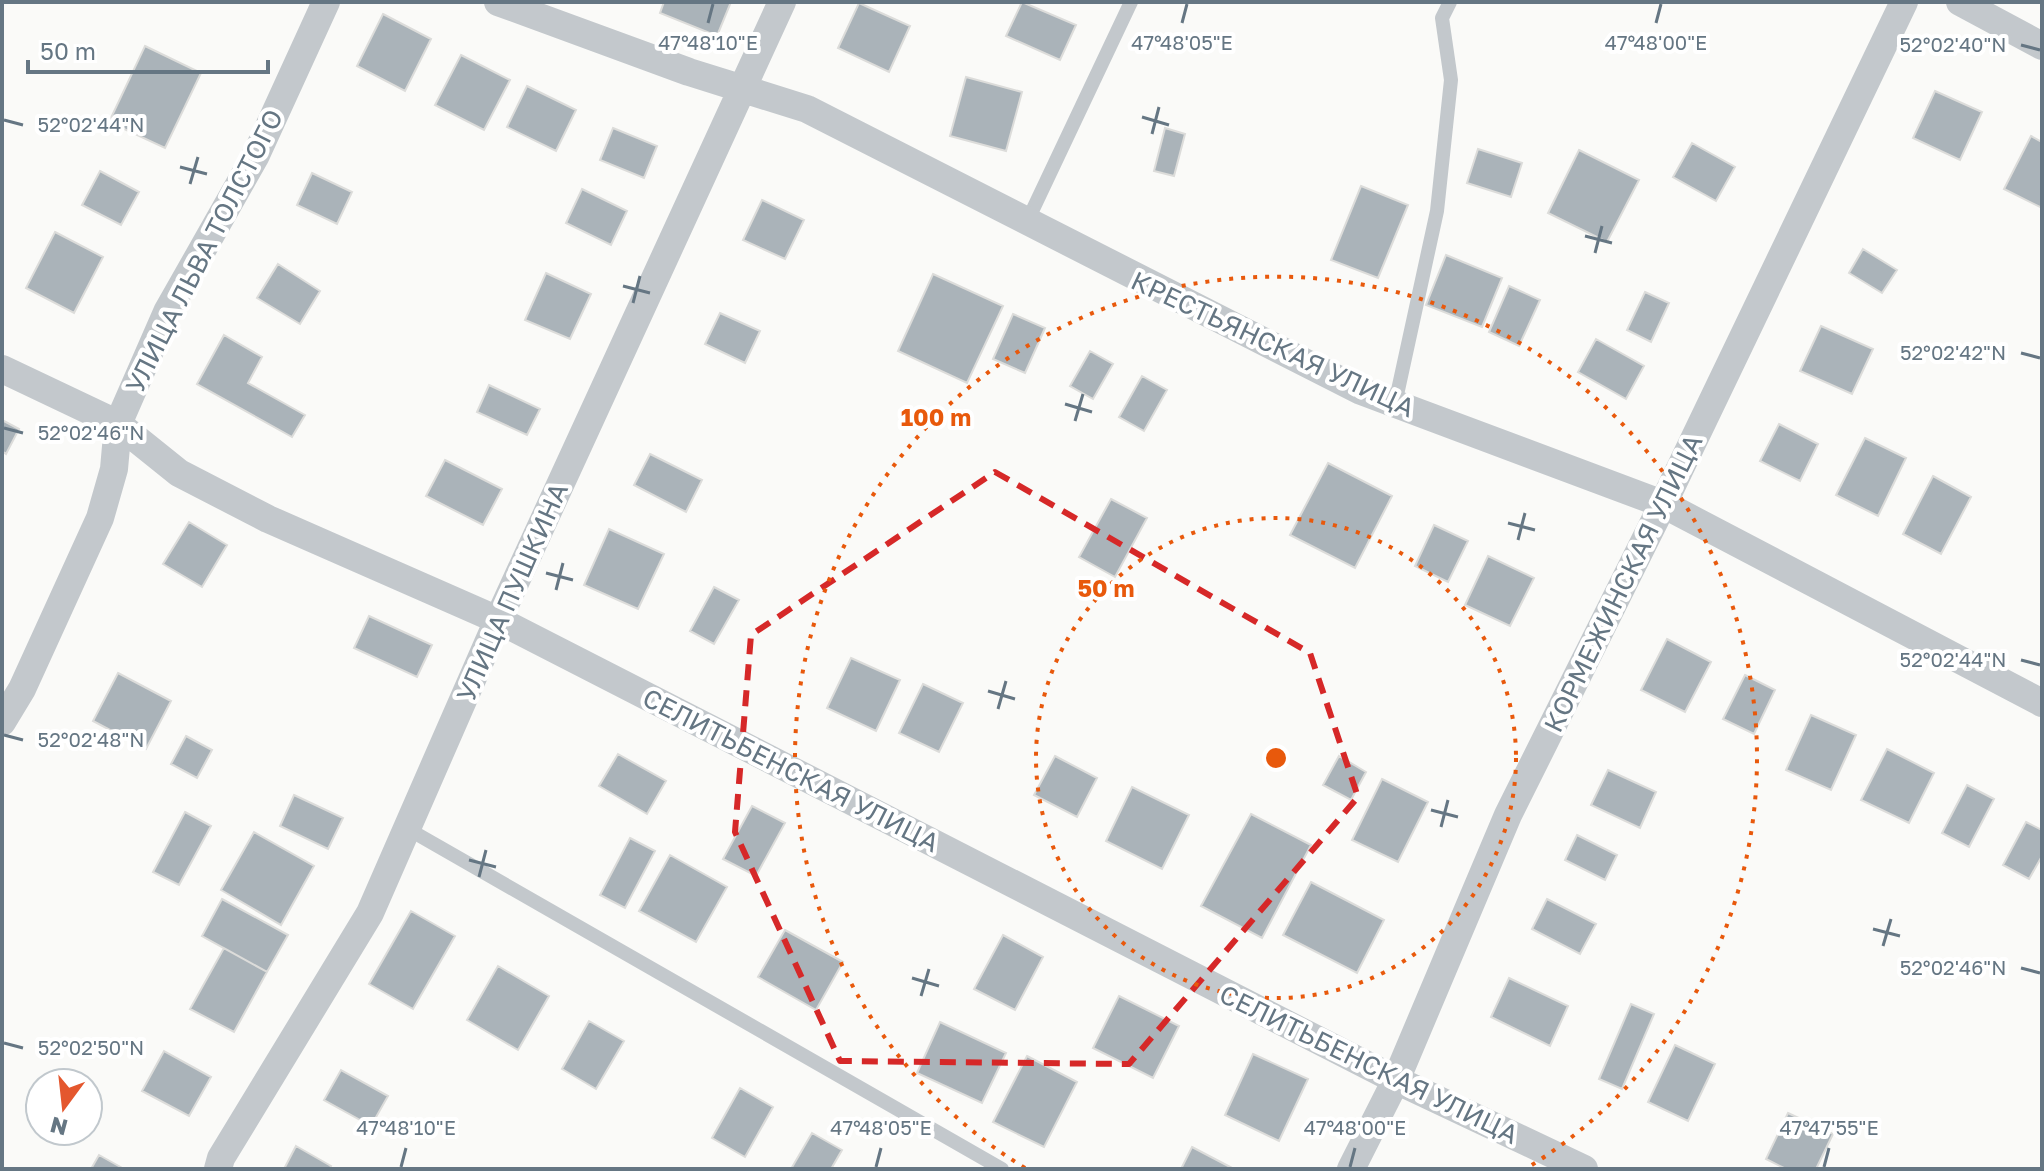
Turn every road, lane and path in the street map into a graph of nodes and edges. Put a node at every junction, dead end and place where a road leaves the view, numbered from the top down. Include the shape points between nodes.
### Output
1 (326, 2) edge
2 (498, 2) edge
3 (782, 2) edge
4 (1131, 2) edge
5 (1450, 2) edge
6 (1904, 2) edge
7 (1960, 2) edge
8 (2042, 46) edge
9 (743, 87) junction
10 (1026, 224) junction
11 (2, 369) edge
12 (1395, 404) junction
13 (118, 424) junction
14 (1663, 504) junction
15 (498, 620) junction
16 (2042, 703) edge
17 (2, 722) edge
18 (408, 829) junction
19 (1396, 1080) junction
20 (218, 1169) edge
21 (1002, 1169) edge
22 (1351, 1169) edge
23 (1584, 1169) edge

1 - 13 street, УЛИЦА ЛЬВА ТОЛСТОГО via 256,155 167,312
2 - 9 street, КРЕСТЬЯНСКАЯ УЛИЦА
3 - 9 street, УЛИЦА ПУШКИНА
4 - 10 lane
5 - 12 lane via 1442,18 1451,80 1437,211
6 - 14 street, КОРМЕЖИНСКАЯ УЛИЦА
7 - 8 street
9 - 10 street, КРЕСТЬЯНСКАЯ УЛИЦА via 807,109
9 - 15 street, УЛИЦА ПУШКИНА
10 - 12 street, КРЕСТЬЯНСКАЯ УЛИЦА
11 - 13 street, СЕЛИТЬБЕНСКАЯ УЛИЦА
12 - 14 street, КРЕСТЬЯНСКАЯ УЛИЦА
13 - 15 street, СЕЛИТЬБЕНСКАЯ УЛИЦА via 179,473
13 - 17 street, УЛИЦА ЛЬВА ТОЛСТОГО via 114,469 100,518
14 - 16 street, КРЕСТЬЯНСКАЯ УЛИЦА
14 - 19 street, КОРМЕЖИНСКАЯ УЛИЦА via 1508,815
15 - 18 street, УЛИЦА ПУШКИНА
15 - 19 street, СЕЛИТЬБЕНСКАЯ УЛИЦА
18 - 20 street, УЛИЦА ПУШКИНА via 370,913
18 - 21 lane
19 - 22 street, КОРМЕЖИНСКАЯ УЛИЦА
19 - 23 street, СЕЛИТЬБЕНСКАЯ УЛИЦА

